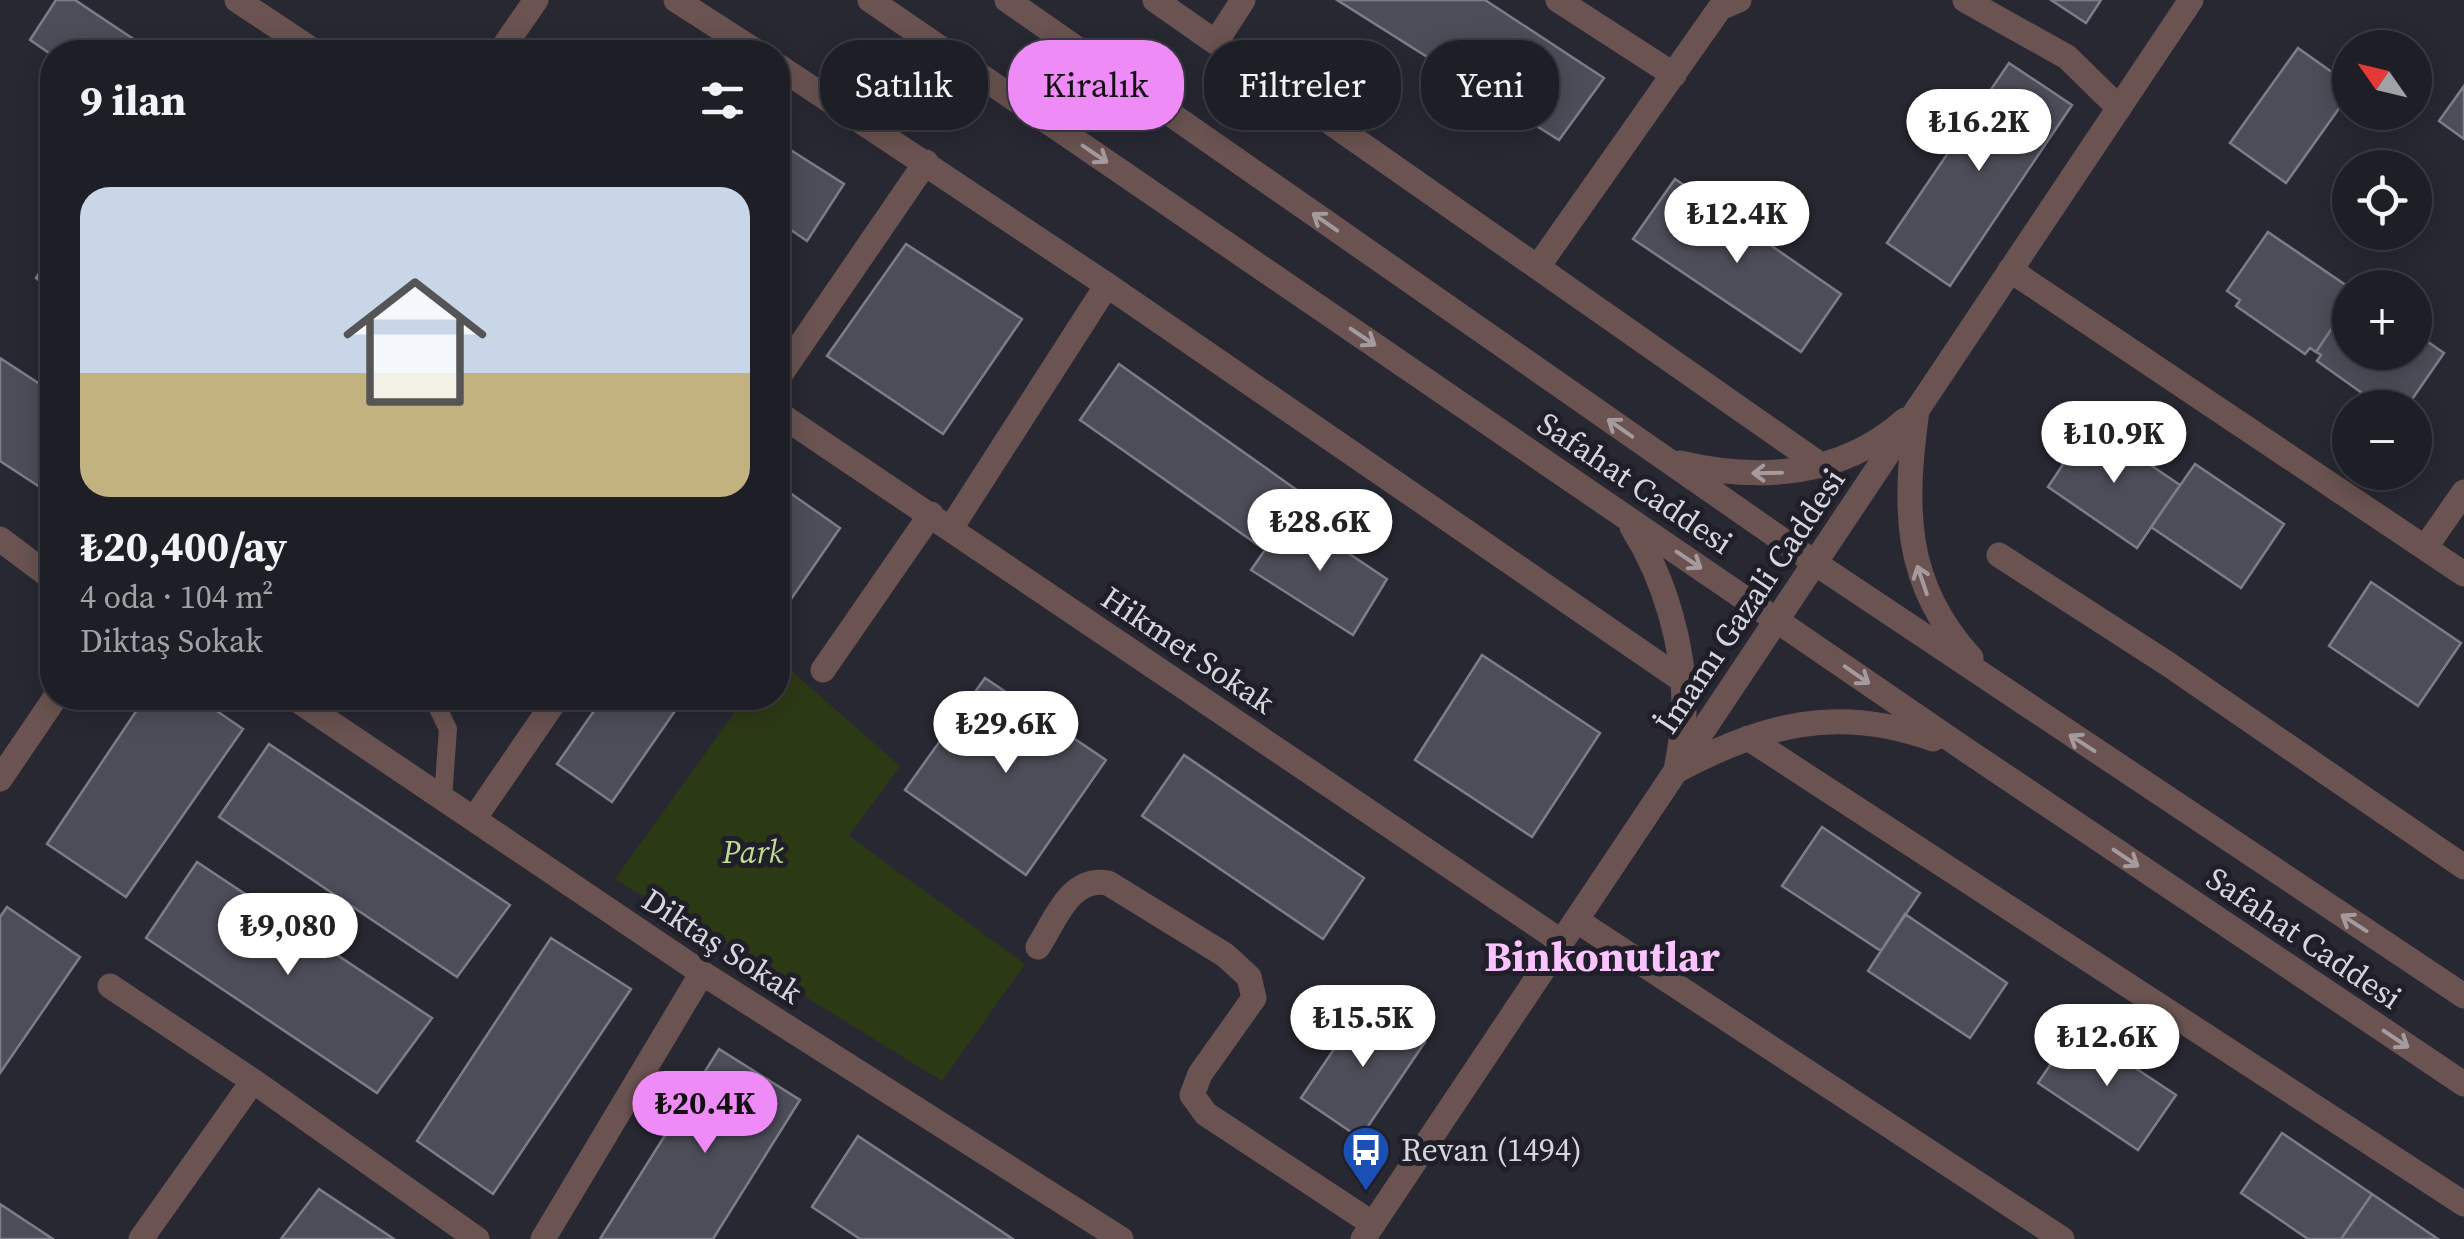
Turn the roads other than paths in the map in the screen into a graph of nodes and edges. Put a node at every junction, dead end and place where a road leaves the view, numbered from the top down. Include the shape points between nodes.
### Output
1 (236, 0) edge
2 (536, 0) edge
3 (676, 0) edge
4 (870, 0) edge
5 (1006, 0) edge
6 (1155, 0) edge
7 (1243, 0) edge
8 (1558, 0) edge
9 (1740, 0) edge
10 (1965, 0) edge
11 (2191, 0) edge
12 (297, 40) edge
13 (508, 40) edge
14 (738, 40) edge
15 (1213, 40) edge
16 (1217, 40) edge
17 (790, 74) edge
18 (1674, 76) junction
19 (2119, 108) junction
20 (1344, 130) edge
21 (926, 162) junction
22 (1540, 265) junction
23 (2010, 270) junction
24 (1107, 285) junction
25 (790, 360) edge
26 (1916, 410) junction
27 (790, 420) edge
28 (1666, 460) junction
29 (1822, 466) junction
30 (2464, 492) edge
31 (1624, 515) junction
32 (941, 521) junction
33 (0, 539) edge
34 (2425, 548) junction
35 (1999, 555) dead end
36 (1815, 564) junction
37 (40, 569) edge
38 (2464, 574) edge
39 (1777, 620) junction
40 (823, 670) dead end
41 (1682, 680) junction
42 (1998, 687) junction
43 (47, 710) edge
44 (312, 710) edge
45 (439, 710) edge
46 (549, 710) edge
47 (1748, 738) junction
48 (1966, 750) junction
49 (1676, 771) junction
50 (0, 779) edge
51 (443, 798) junction
52 (474, 819) junction
53 (2464, 867) edge
54 (1576, 920) junction
55 (1562, 942) junction
56 (1038, 947) dead end
57 (702, 973) junction
58 (110, 986) dead end
59 (2464, 996) edge
60 (254, 1082) junction
61 (2464, 1084) edge
62 (2464, 1204) edge
63 (1368, 1231) edge
64 (140, 1239) edge
65 (477, 1239) edge
66 (543, 1239) edge
67 (1121, 1239) edge
68 (2062, 1239) edge

1 - 12 street
2 - 13 street
3 - 14 street
4 -> 31 street, Safahat Caddesi
28 -> 5 street, Safahat Caddesi
6 - 15 street
7 - 16 street
8 - 18 street
9 - 18 street via 1720,8
10 - 19 street via 2066,57
11 - 19 street, İmamı Gazali Caddesi
17 - 21 street
18 - 22 street
19 - 23 street, İmamı Gazali Caddesi
20 - 22 street
21 - 24 street
21 - 25 street
22 - 29 street
23 - 26 street, İmamı Gazali Caddesi
23 - 34 street
24 - 32 street
24 - 41 street
26 - 29 street via 1879,444
26 - 36 street, İmamı Gazali Caddesi
42 -> 26 street via 1952,637 1918,571 1908,500
27 - 32 street, Hikmet Sokak
29 -> 28 street via 1751,474
28 - 36 street, Safahat Caddesi
30 - 34 street
31 -> 39 street, Safahat Caddesi
31 - 41 street via 1661,585
32 - 40 street
32 - 55 street, Hikmet Sokak
33 - 37 street
34 - 38 street
35 - 53 street
36 - 39 street, İmamı Gazali Caddesi
36 - 42 street, Safahat Caddesi
39 -> 48 street, Safahat Caddesi
39 - 49 street, İmamı Gazali Caddesi
41 - 49 street
59 -> 42 street, Safahat Caddesi
43 - 50 street
44 - 51 street, Diktaş Sokak
45 - 51 lane via 448,729
46 - 52 street
47 - 48 street via 1828,719 1904,729
47 - 49 street
47 - 62 street
48 -> 61 street, Safahat Caddesi
49 - 54 street, İmamı Gazali Caddesi
51 - 52 street, Diktaş Sokak
52 - 57 street, Diktaş Sokak
54 - 55 street, İmamı Gazali Caddesi
54 - 68 street
55 - 63 street, İmamı Gazali Caddesi
56 - 63 street via 1077,886 1092,880 1108,883 1250,976 1254,998 1192,1095 1206,1114
57 - 66 street
57 - 67 street, Diktaş Sokak
58 - 60 street
60 - 64 street
60 - 65 street

